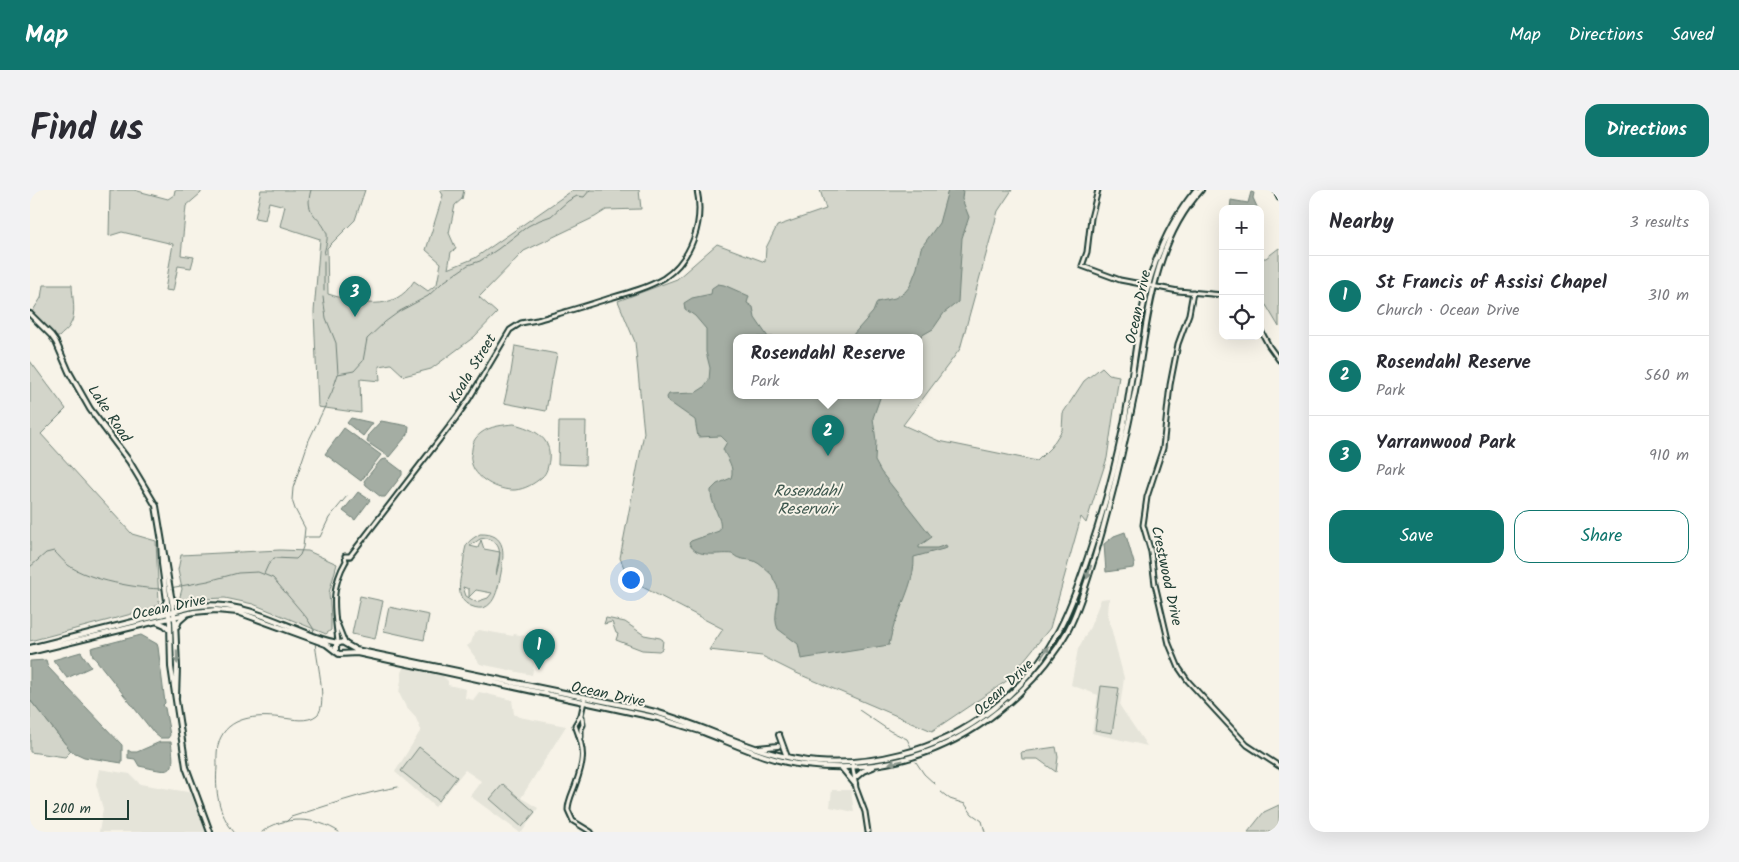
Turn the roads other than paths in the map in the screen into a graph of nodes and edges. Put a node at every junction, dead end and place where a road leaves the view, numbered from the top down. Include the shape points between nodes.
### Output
1 (697, 190) edge
2 (1098, 190) edge
3 (1196, 190) edge
4 (1201, 190) edge
5 (1276, 190) edge
6 (1279, 198) edge
7 (1147, 285) junction
8 (1154, 286) junction
9 (1193, 292) junction
10 (1219, 295) edge
11 (30, 314) edge
12 (1264, 337) edge
13 (1279, 360) edge
14 (167, 586) junction
15 (172, 595) junction
16 (167, 599) junction
17 (188, 611) junction
18 (175, 614) junction
19 (169, 616) junction
20 (154, 620) junction
21 (337, 622) junction
22 (176, 628) junction
23 (170, 630) junction
24 (1058, 632) junction
25 (1064, 637) junction
26 (319, 640) junction
27 (338, 643) junction
28 (346, 644) junction
29 (30, 650) edge
30 (336, 652) junction
31 (345, 653) junction
32 (176, 698) junction
33 (585, 699) junction
34 (580, 722) junction
35 (580, 729) junction
36 (779, 736) dead end
37 (778, 746) dead end
38 (756, 748) junction
39 (776, 757) junction
40 (787, 757) junction
41 (854, 764) junction
42 (877, 764) junction
43 (1279, 766) edge
44 (840, 767) junction
45 (856, 777) junction
46 (855, 784) junction
47 (857, 791) junction
48 (210, 832) edge
49 (591, 832) edge
50 (868, 832) edge

1 - 21 street, Koala Street via 699,214 695,236 687,252 666,276 642,289 521,323 510,330 456,418 350,556 345,556 346,561 335,586
2 - 7 street via 1082,266
3 - 7 main road, Ocean Drive via 1171,224
4 - 8 main road, Ocean Drive via 1168,242
5 - 6 street
7 - 8 street
7 - 24 main road, Ocean Drive via 1124,422 1102,516 1074,597
8 - 9 street
8 -> 25 main road, Ocean Drive via 1112,494 1078,607
9 - 10 street
9 - 43 street, Crestwood Drive via 1178,344 1163,448 1144,508 1144,525 1169,644 1178,668 1247,745
11 - 14 main road, Lake Road via 51,334 90,409 152,498 156,506
12 - 13 street
14 - 15 main road, Lake Road
14 - 16 main road, Lake Road
15 - 17 main road via 178,605
15 - 18 main road, Lake Road
16 - 19 main road, Lake Road
16 - 20 main road
17 - 18 main road, Ocean Drive
17 - 22 main road
17 - 26 main road, Ocean Drive via 238,612
18 - 19 main road, Ocean Drive
18 - 22 main road, Lake Road
19 - 20 main road, Ocean Drive
19 - 23 main road, Lake Road
20 - 23 main road
20 - 29 main road, Ocean Drive
21 - 27 street
21 - 28 street
22 -> 32 main road, Lake Road
23 - 32 main road, Lake Road
24 - 25 main road
41 -> 24 main road, Ocean Drive via 929,746 980,719 1022,681
25 -> 42 main road, Ocean Drive via 1026,686 976,728 925,753
26 - 27 main road, Ocean Drive
26 - 30 main road, Ocean Drive
27 - 28 main road
27 - 30 main road
28 - 31 main road via 348,649
28 - 33 main road, Ocean Drive via 356,650
30 - 31 main road
31 - 33 main road, Ocean Drive
32 - 48 main road, Lake Road via 186,767
33 - 34 street
33 - 38 main road, Ocean Drive via 665,714
33 - 39 main road, Ocean Drive via 674,722 759,755
34 - 35 street via 583,726
34 - 35 street via 575,726
35 - 49 street via 583,764 568,810 573,821
36 - 40 main road
37 - 38 main road
38 - 39 main road, Ocean Drive
39 - 40 main road, Ocean Drive
39 - 44 main road, Ocean Drive via 803,765
40 - 41 main road, Ocean Drive
41 - 42 main road, Ocean Drive
41 - 44 main road, Ocean Drive
41 - 45 street
41 - 46 street
42 - 45 main road
44 - 46 main road
45 - 47 street
46 - 47 street
47 - 50 street

